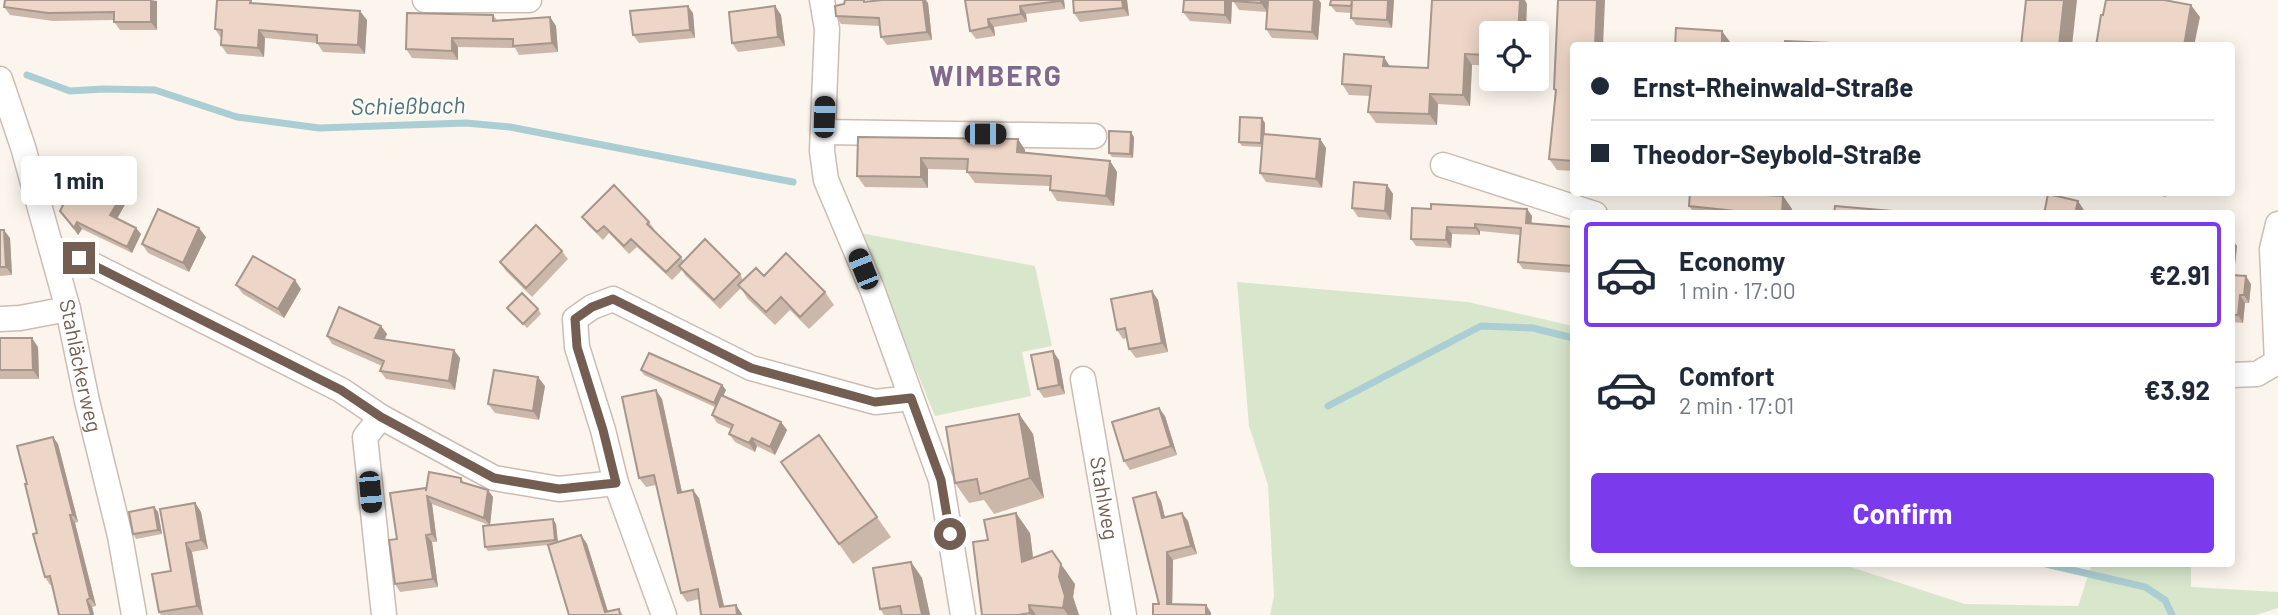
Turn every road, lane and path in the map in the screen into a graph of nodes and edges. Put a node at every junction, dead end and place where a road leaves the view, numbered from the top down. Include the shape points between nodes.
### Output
1 (425, 0) edge
2 (529, 0) edge
3 (822, 0) edge
4 (0, 79) edge
5 (823, 132) junction
6 (1094, 136) dead end
7 (1443, 164) dead end
8 (1583, 210) edge
9 (2278, 224) edge
10 (55, 258) junction
11 (68, 309) junction
12 (0, 319) edge
13 (2235, 375) edge
14 (1083, 379) dead end
15 (911, 398) junction
16 (381, 417) junction
17 (616, 483) junction
18 (134, 615) edge
19 (384, 615) edge
20 (664, 615) edge
21 (963, 615) edge
22 (1124, 615) edge

1 - 2 street
3 - 5 street via 827,29
4 - 10 street, Stahläckerweg
5 - 6 street
5 - 15 street via 826,180
7 - 8 street
9 - 13 street via 2272,249 2277,362 2257,374
10 - 11 street, Stahläckerweg
10 - 16 street via 79,258 341,390
11 - 12 street
11 - 18 street, Stahläckerweg
14 - 22 street, Stahlweg
15 - 17 street via 875,402 751,368 613,299 575,319 577,347
15 - 21 street via 941,480
16 - 17 street via 494,478 559,489
16 - 19 street via 365,437
17 - 20 street

